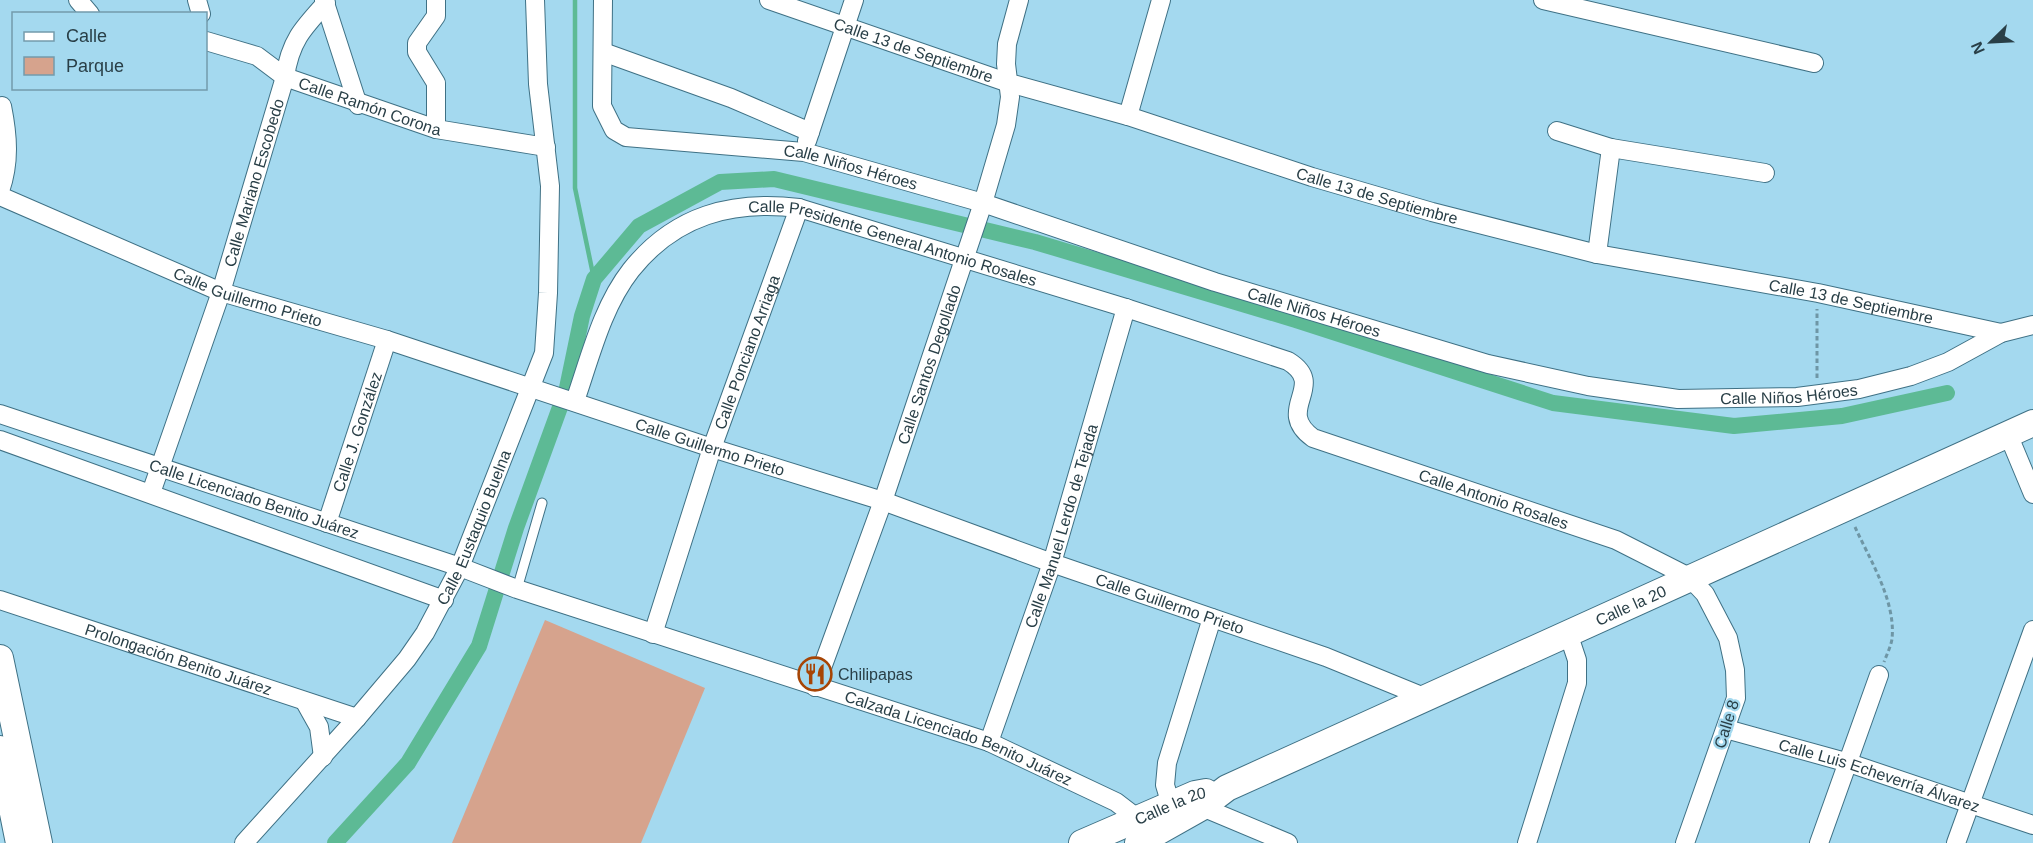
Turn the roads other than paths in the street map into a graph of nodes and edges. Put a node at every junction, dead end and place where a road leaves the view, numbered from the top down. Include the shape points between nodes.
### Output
1 (78, 0) edge
2 (436, 0) edge
3 (535, 0) edge
4 (603, 0) edge
5 (769, 0) edge
6 (854, 0) edge
7 (1019, 0) edge
8 (1161, 0) edge
9 (1543, 0) edge
10 (325, 2) edge
11 (88, 12) edge
12 (846, 26) junction
13 (207, 37) edge
14 (603, 52) junction
15 (1814, 63) dead end
16 (285, 77) junction
17 (1009, 83) junction
18 (358, 105) junction
19 (2, 106) dead end
20 (1128, 116) junction
21 (436, 129) junction
22 (1557, 131) dead end
23 (810, 132) junction
24 (546, 147) junction
25 (1611, 147) junction
26 (804, 152) junction
27 (1765, 173) dead end
28 (0, 191) edge
29 (0, 196) edge
30 (800, 208) junction
31 (981, 209) junction
32 (964, 254) junction
33 (1597, 254) junction
34 (221, 292) junction
35 (1126, 308) junction
36 (2033, 325) edge
37 (2001, 333) junction
38 (387, 340) junction
39 (533, 388) junction
40 (573, 401) junction
41 (0, 414) edge
42 (2033, 423) edge
43 (1298, 425) joint
44 (2008, 434) junction
45 (0, 440) edge
46 (712, 448) junction
47 (159, 466) junction
48 (151, 493) junction
49 (2033, 495) edge
50 (883, 501) junction
51 (542, 503) dead end
52 (327, 523) junction
53 (1052, 563) junction
54 (465, 569) junction
55 (1689, 577) junction
56 (513, 588) junction
57 (0, 600) edge
58 (444, 600) junction
59 (1212, 618) junction
60 (2033, 630) edge
61 (1568, 633) junction
62 (653, 634) junction
63 (1, 664) edge
64 (1879, 675) road end
65 (815, 687) junction
66 (1424, 697) junction
67 (304, 702) junction
68 (357, 718) junction
69 (1726, 729) junction
70 (989, 742) junction
71 (0, 749) edge
72 (323, 757) junction
73 (1850, 763) junction
74 (1199, 801) junction
75 (1969, 804) junction
76 (2033, 825) edge
77 (1157, 828) edge
78 (1257, 838) edge
79 (19, 843) edge
80 (39, 843) edge
81 (244, 843) edge
82 (1082, 843) edge
83 (1287, 843) edge
84 (1527, 843) edge
85 (1685, 843) edge
86 (1819, 843) edge
87 (1956, 843) edge

1 - 11 street
2 - 21 street via 436,16 421,36 417,52 436,83
3 - 24 street, Calle Eustaquio Buelna via 538,84
4 - 14 street
5 - 12 street, Calle 13 de Septiembre
6 - 12 street
7 - 17 street, Calle Santos Degollado via 1007,44
8 - 20 street
9 - 15 street
10 - 16 street, Calle Mariano Escobedo via 302,28 289,52
10 - 18 street
12 - 17 street, Calle 13 de Septiembre
12 - 23 street
13 - 16 street, Calle Ramón Corona via 257,56
14 - 23 street, Calle Niños Héroes via 731,98
14 - 26 street, Calle Niños Héroes via 601,93 605,117 614,130 626,137
16 - 18 street, Calle Ramón Corona
16 - 34 street, Calle Mariano Escobedo
17 - 20 street, Calle 13 de Septiembre
17 - 31 street, Calle Santos Degollado via 1006,125
18 - 21 street, Calle Ramón Corona
19 - 28 street via 8,160
20 - 33 street, Calle 13 de Septiembre via 1400,202
21 - 24 street, Calle Ramón Corona
22 - 25 street
23 - 26 street
24 - 39 street, Calle Eustaquio Buelna via 550,186 548,293 544,353
25 - 27 street
25 - 33 street
26 - 31 street, Calle Niños Héroes
29 - 34 street, Calle Guillermo Prieto
30 - 32 street, Calle Presidente General Antonio Rosales
30 - 40 street, Calle Presidente General Antonio Rosales via 746,205 700,217 671,232 631,270 615,296
30 - 46 street, Calle Ponciano Arriaga
31 - 32 street, Calle Santos Degollado
31 - 37 street, Calle Niños Héroes via 1488,364 1539,377 1678,399 1817,395 1859,389 1948,362
32 - 35 street, Calle Presidente General Antonio Rosales
32 - 50 street, Calle Santos Degollado
33 - 37 street, Calle 13 de Septiembre via 1818,293
34 - 38 street, Calle Guillermo Prieto
34 - 47 street, Calle Mariano Escobedo
35 - 43 street, Calle Presidente General Antonio Rosales via 1288,361 1302,373
35 - 53 street, Calle Manuel Lerdo de Tejada
36 - 37 street, Calle Niños Héroes
38 - 39 street, Calle Guillermo Prieto
38 - 52 street, Calle J. González
39 - 40 street, Calle Guillermo Prieto
39 - 54 street, Calle Eustaquio Buelna
40 - 46 street, Calle Guillermo Prieto
41 - 47 street, Calle Licenciado Benito Juárez
42 - 44 street, Calle la 20
43 - 55 street, Calle Antonio Rosales via 1325,444 1616,540
44 - 49 street
44 - 55 street, Calle la 20
45 - 48 street, Calle Licenciado Benito Juárez
46 - 50 street, Calle Guillermo Prieto
46 - 62 street, Calle Ponciano Arriaga
47 - 48 street, Calle Mariano Escobedo
47 - 52 street, Calle Licenciado Benito Juárez
48 - 58 street, Calle Licenciado Benito Juárez
50 - 53 street, Calle Guillermo Prieto
50 - 65 street, Calle Santos Degollado
51 - 56 lane
52 - 54 street, Calle Licenciado Benito Juárez
53 - 59 street, Calle Guillermo Prieto
53 - 70 street, Calle Manuel Lerdo de Tejada
54 - 56 street, Calle Licenciado Benito Juárez
54 - 58 street, Calle Eustaquio Buelna
55 - 61 street, Calle la 20
55 - 69 street, Calle 8 via 1705,594 1728,638 1736,698
56 - 62 street, Calzada Licenciado Benito Juárez
57 - 67 street, Prolongación Benito Juárez
58 - 68 street, Calle Eustaquio Buelna via 407,659
59 - 66 street, Calle Guillermo Prieto via 1326,657
59 - 77 street via 1167,763
60 - 75 street
61 - 66 street, Calle la 20
61 - 84 street via 1577,660 1577,683
62 - 65 street, Calzada Licenciado Benito Juárez
63 - 80 street
64 - 73 street
65 - 70 street, Calzada Licenciado Benito Juárez
66 - 74 street, Calle la 20
67 - 68 street, Prolongación Benito Juárez
67 - 72 street via 319,727
68 - 72 street, Calle Eustaquio Buelna
69 - 73 street, Calle Luis Echeverría Álvarez
69 - 85 street, Calle 8
70 - 77 street, Calzada Licenciado Benito Juárez via 1116,802
71 - 79 street
72 - 81 street, Calle Eustaquio Buelna
73 - 75 street, Calle Luis Echeverría Álvarez
73 - 86 street
74 - 77 street, Calle la 20
74 - 78 street
75 - 76 street, Calle Luis Echeverría Álvarez
75 - 87 street
77 - 82 street, Calle la 20
78 - 83 street

